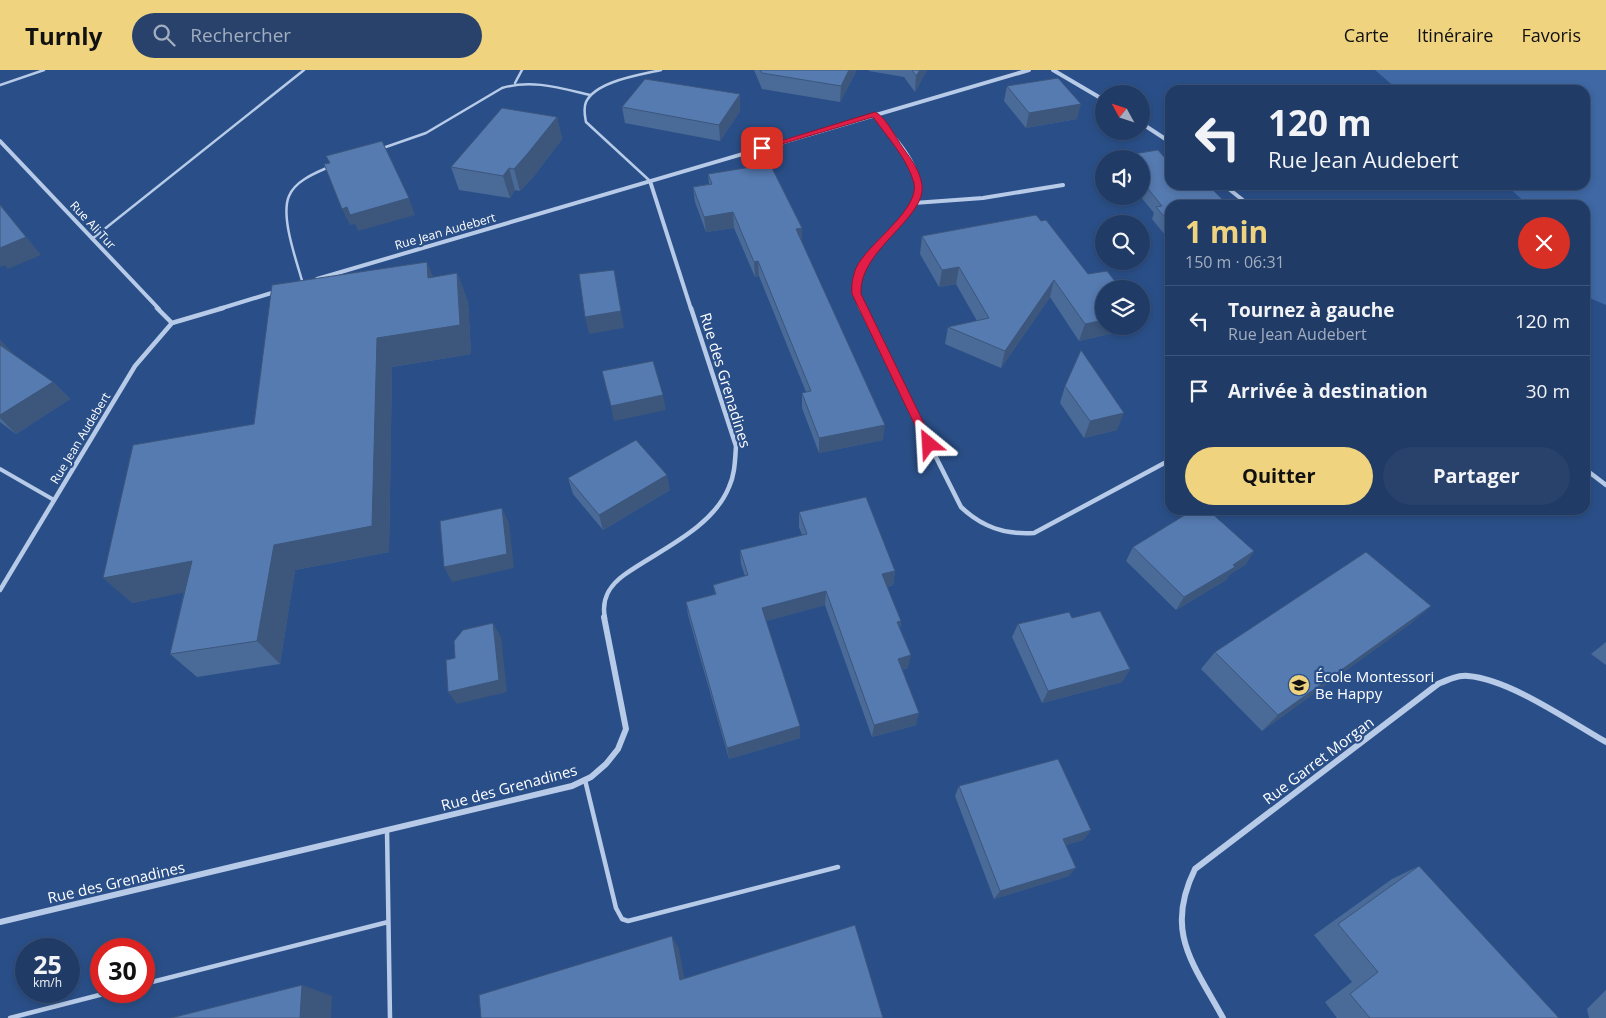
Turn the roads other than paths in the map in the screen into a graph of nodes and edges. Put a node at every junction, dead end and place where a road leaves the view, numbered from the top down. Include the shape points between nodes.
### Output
1 (44, 70) edge
2 (304, 70) edge
3 (522, 70) edge
4 (661, 70) edge
5 (1029, 70) edge
6 (1053, 70) edge
7 (514, 83) junction
8 (0, 85) edge
9 (590, 95) junction
10 (1095, 95) edge
11 (875, 114) junction
12 (1150, 129) edge
13 (1165, 139) edge
14 (0, 141) edge
15 (377, 150) edge
16 (334, 165) edge
17 (650, 181) junction
18 (1063, 185) dead end
19 (1230, 190) edge
20 (1243, 200) edge
21 (914, 203) junction
22 (92, 239) junction
23 (303, 284) junction
24 (293, 286) edge
25 (284, 289) edge
26 (172, 323) junction
27 (1165, 463) edge
28 (0, 469) edge
29 (1590, 472) edge
30 (1606, 485) edge
31 (54, 500) junction
32 (0, 590) edge
33 (1606, 742) edge
34 (585, 780) junction
35 (386, 830) junction
36 (838, 867) dead end
37 (0, 922) edge
38 (388, 922) junction
39 (155, 981) edge
40 (90, 997) edge
41 (10, 1018) edge
42 (390, 1018) edge
43 (1223, 1018) edge

1 - 8 lane
2 - 22 lane
3 - 7 lane
4 - 9 lane via 604,86
5 - 11 street, Rue Jean Audebert
6 - 10 street
7 - 9 lane via 527,82
7 - 15 lane via 426,133
9 - 17 lane via 584,109 586,122
11 - 17 street, Rue Jean Audebert
11 - 21 street via 917,177
12 - 13 street
14 - 22 street, Rue Ali Tur
16 - 23 lane via 313,173 296,186 288,198 288,222
17 - 23 street, Rue Jean Audebert
17 - 34 street, Rue des Grenadines via 736,446 737,462 731,487 711,514 701,524 629,571 606,594 602,610 626,729 613,758
18 - 21 street via 984,198
19 - 20 street
21 - 27 street via 861,267 856,294 955,496 971,517 1004,532 1034,532
22 - 26 street, Rue Ali Tur
23 - 24 street, Rue Jean Audebert
25 - 26 street
26 - 31 street, Rue Jean Audebert via 135,366
28 - 31 lane
29 - 30 street
31 - 32 street, Rue Jean Audebert
33 - 43 street, Rue Garret Morgan via 1483,678 1454,678 1438,684 1195,869 1184,885 1180,901 1182,936
34 - 35 street, Rue des Grenadines via 572,786
34 - 36 lane via 611,892 622,919 666,911
35 - 37 street, Rue des Grenadines
35 - 38 lane
38 - 39 lane
38 - 42 lane
40 - 41 lane

